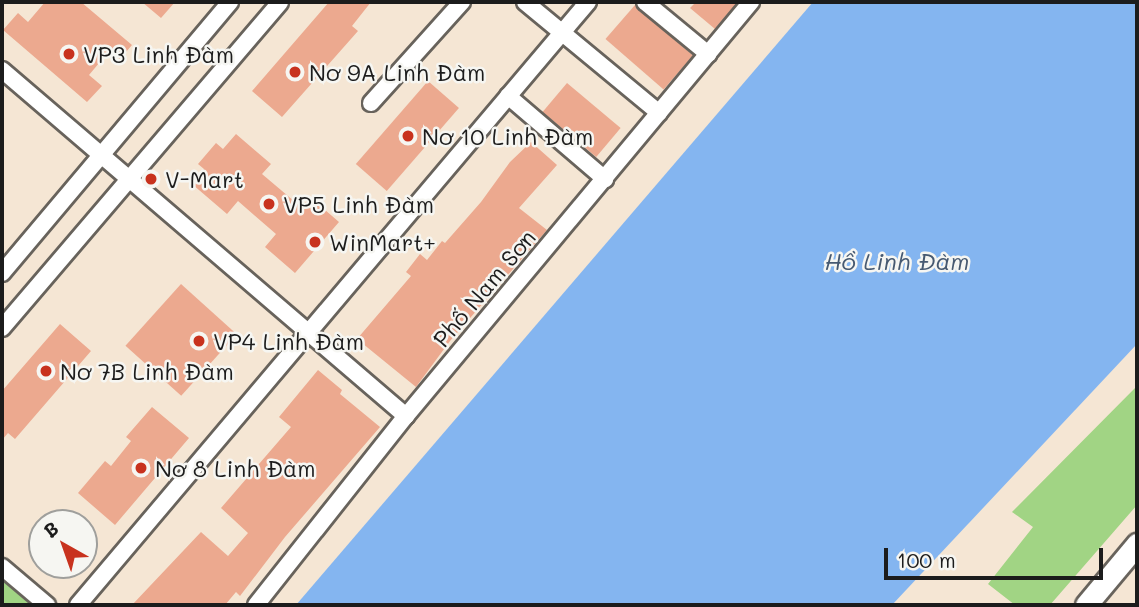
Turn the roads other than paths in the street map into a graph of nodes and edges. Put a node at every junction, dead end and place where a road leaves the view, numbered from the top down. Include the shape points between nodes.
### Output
1 (230, 2) edge
2 (280, 2) edge
3 (462, 2) edge
4 (525, 2) edge
5 (588, 2) edge
6 (645, 2) edge
7 (751, 2) edge
8 (562, 32) junction
9 (708, 54) junction
10 (2, 70) edge
11 (508, 96) junction
12 (371, 103) dead end
13 (659, 113) junction
14 (101, 155) junction
15 (129, 179) junction
16 (605, 179) junction
17 (2, 273) edge
18 (2, 328) edge
19 (308, 332) junction
20 (407, 416) junction
21 (1137, 544) edge
22 (2, 567) edge
23 (47, 605) edge
24 (78, 605) edge
25 (256, 605) edge
26 (1086, 605) edge

1 - 14 street
2 - 15 street
3 - 12 street
4 - 8 street
5 - 8 street
6 - 9 street
7 - 9 street, Phố Nam Sơn
8 - 11 street
8 - 13 street
9 - 13 street, Phố Nam Sơn
10 - 14 street
11 - 16 street
11 - 19 street
13 - 16 street, Phố Nam Sơn
14 - 15 street
14 - 17 street
15 - 18 street
15 - 19 street
16 - 20 street, Phố Nam Sơn
19 - 20 street
19 - 24 street
20 - 25 street, Phố Nam Sơn
21 - 26 street
22 - 23 street

